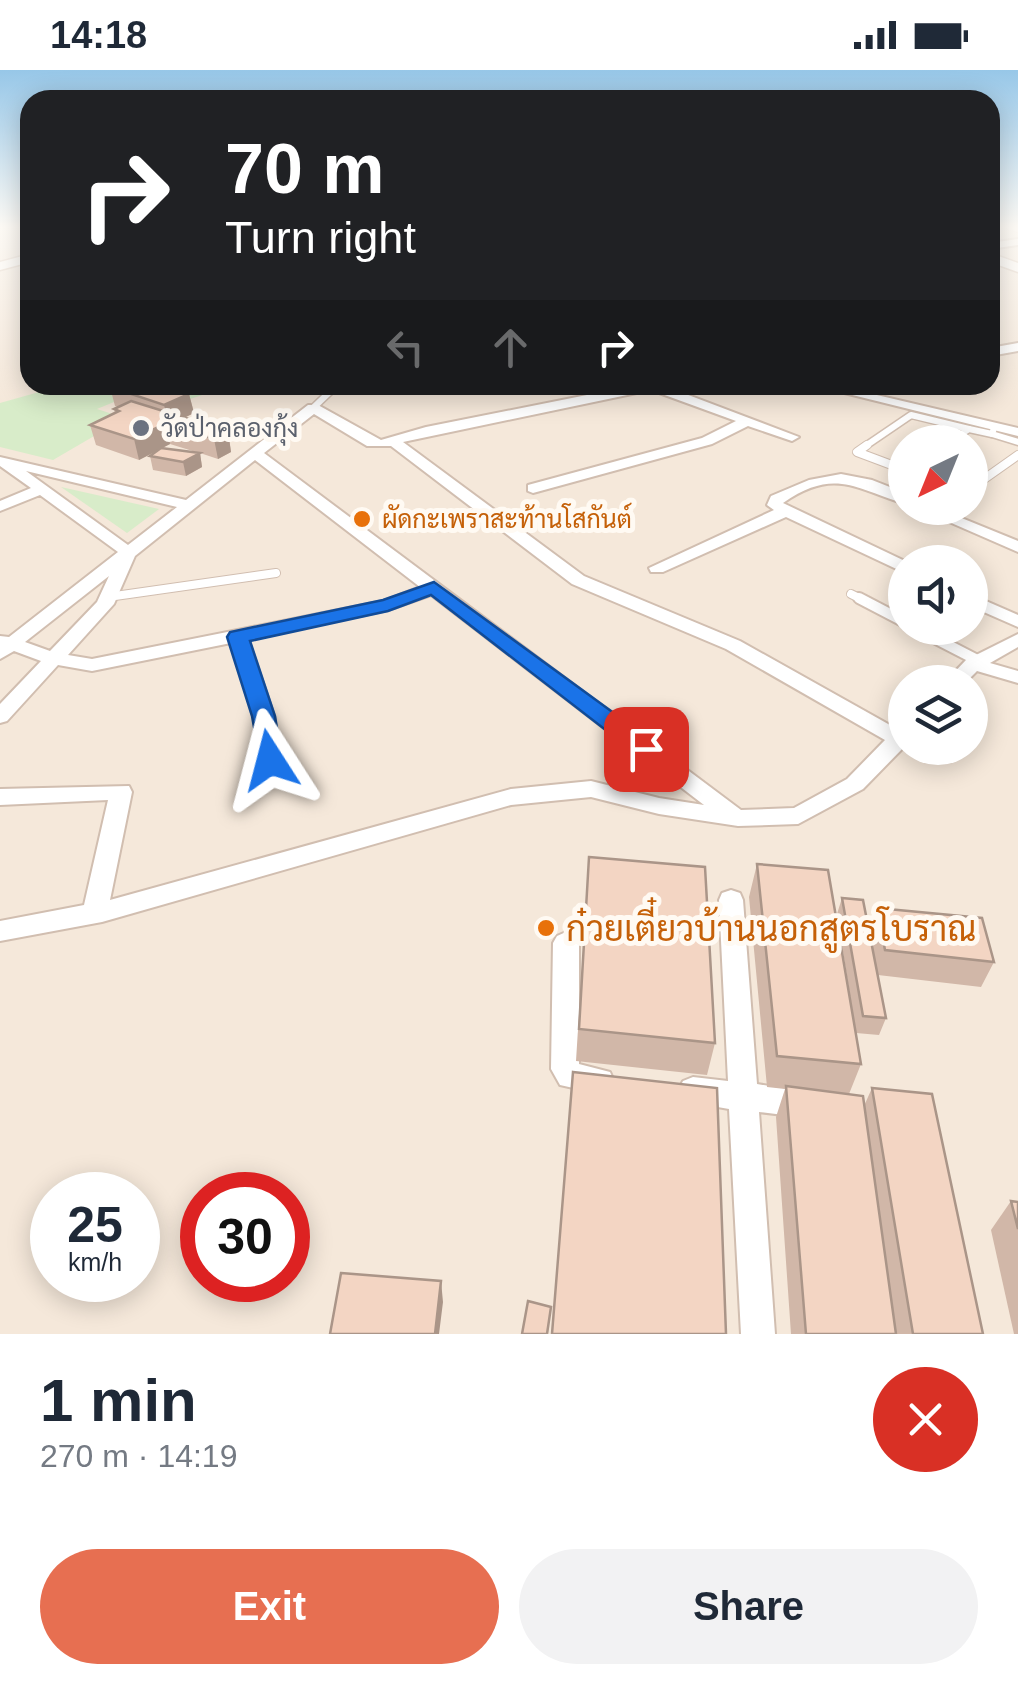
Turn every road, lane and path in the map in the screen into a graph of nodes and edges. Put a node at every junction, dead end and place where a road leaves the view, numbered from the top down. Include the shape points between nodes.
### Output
1 (326, 395) edge
2 (604, 395) edge
3 (680, 395) edge
4 (857, 395) edge
5 (312, 408) junction
6 (746, 421) junction
7 (896, 425) edge
8 (955, 425) edge
9 (888, 430) edge
10 (988, 430) edge
11 (994, 430) junction
12 (1018, 432) edge
13 (792, 437) dead end
14 (393, 441) junction
15 (1018, 442) edge
16 (256, 454) junction
17 (1018, 454) edge
18 (2, 461) edge
19 (888, 464) edge
20 (988, 476) edge
21 (533, 488) dead end
22 (42, 489) junction
23 (888, 492) edge
24 (190, 505) junction
25 (0, 506) edge
26 (786, 512) junction
27 (965, 525) edge
28 (1018, 548) edge
29 (128, 552) junction
30 (888, 560) edge
31 (657, 568) dead end
32 (276, 573) dead end
33 (434, 588) junction
34 (851, 594) dead end
35 (108, 597) junction
36 (988, 608) edge
37 (888, 613) edge
38 (1018, 622) edge
39 (238, 637) junction
40 (1018, 640) edge
41 (945, 645) edge
42 (4, 646) edge
43 (55, 659) junction
44 (976, 663) junction
45 (1018, 677) edge
46 (0, 716) edge
47 (888, 728) edge
48 (888, 750) edge
49 (270, 760) dead end
50 (0, 797) edge
51 (738, 818) junction
52 (731, 900) dead end
53 (95, 913) junction
54 (0, 931) edge
55 (566, 944) dead end
56 (634, 1084) edge
57 (670, 1088) edge
58 (743, 1096) junction
59 (828, 1106) edge
60 (758, 1334) edge

1 - 5 lane
2 - 14 street
3 - 6 street
4 - 11 street
5 - 14 street via 372,443
5 - 16 street
6 - 13 street
6 - 21 street via 707,442
7 - 8 lane via 911,415
9 - 19 lane via 856,452
10 - 11 lane
11 - 12 street
11 - 15 lane
14 - 47 street via 578,580 734,644
16 - 24 street
16 - 33 street
17 - 20 lane
18 - 22 street
18 - 24 street
22 - 25 street
22 - 29 street
23 - 26 street via 836,475 776,499 775,506
24 - 29 street
26 - 30 street
26 - 31 street
27 - 28 street
29 - 35 street
29 - 42 street
32 - 35 lane
33 - 39 street via 388,605
33 - 51 street
34 - 37 lane
35 - 43 street
36 - 38 street
39 - 43 street via 92,666
39 - 49 street via 264,716
40 - 44 street
41 - 44 lane
42 - 43 street
43 - 46 street
44 - 45 street
48 - 51 street via 855,784 798,816
50 - 53 street via 124,782
51 - 53 street via 591,790 511,797
52 - 58 street
53 - 54 street
55 - 56 street via 565,1069 579,1078
57 - 58 street
58 - 59 street
58 - 60 street

